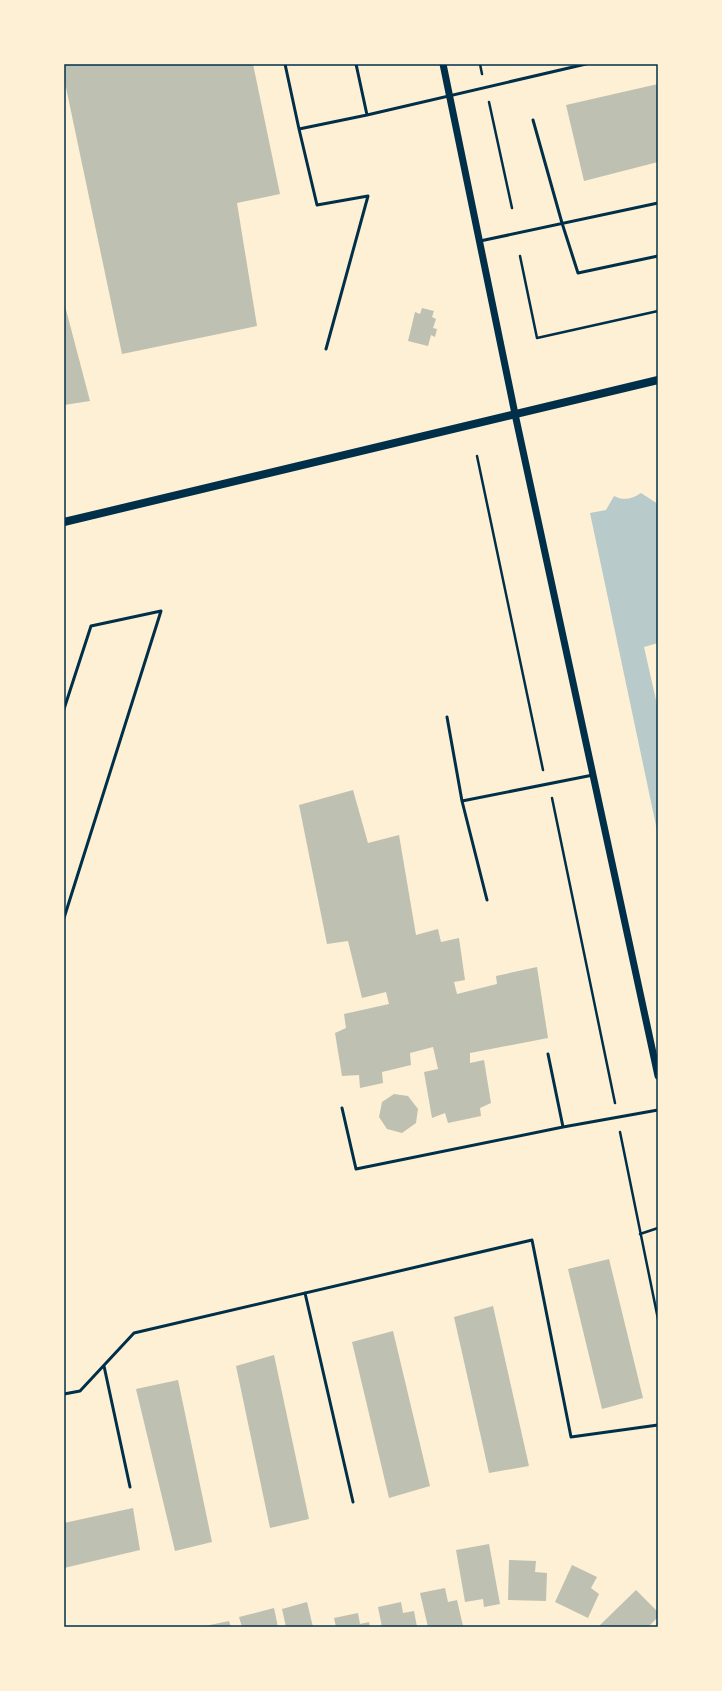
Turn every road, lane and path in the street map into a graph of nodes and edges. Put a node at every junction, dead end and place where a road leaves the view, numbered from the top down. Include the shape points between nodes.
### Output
1 (285, 64) edge
2 (356, 64) edge
3 (443, 64) edge
4 (480, 64) edge
5 (586, 64) edge
6 (483, 77) dead end
7 (449, 95) junction
8 (489, 102) dead end
9 (367, 115) junction
10 (533, 120) dead end
11 (299, 129) junction
12 (658, 203) edge
13 (512, 208) dead end
14 (562, 223) junction
15 (480, 241) junction
16 (520, 256) dead end
17 (658, 256) edge
18 (658, 311) edge
19 (326, 349) dead end
20 (658, 380) edge
21 (515, 414) junction
22 (477, 456) dead end
23 (64, 522) edge
24 (64, 709) edge
25 (447, 717) dead end
26 (543, 773) dead end
27 (593, 776) junction
28 (551, 795) dead end
29 (462, 801) junction
30 (487, 900) dead end
31 (64, 918) edge
32 (548, 1054) dead end
33 (658, 1076) edge
34 (616, 1105) dead end
35 (342, 1108) dead end
36 (658, 1110) edge
37 (563, 1127) junction
38 (620, 1132) dead end
39 (658, 1228) edge
40 (640, 1234) junction
41 (305, 1293) junction
42 (658, 1319) edge
43 (104, 1366) junction
44 (64, 1394) edge
45 (658, 1425) edge
46 (130, 1487) dead end
47 (353, 1502) dead end

1 - 11 lane
2 - 9 lane
3 - 7 street
4 - 6 path
5 - 7 lane
7 - 9 lane
7 - 15 street
8 - 13 path
9 - 11 lane
10 - 14 lane
11 - 19 lane via 317,205 368,196
12 - 14 lane
14 - 15 lane
14 - 17 lane via 578,273
15 - 21 street
16 - 18 path via 537,338
20 - 21 main road
21 - 23 main road
21 - 27 street
22 - 26 path
24 - 31 lane via 91,626 161,611
25 - 29 lane
27 - 29 lane
27 - 33 street
28 - 34 path
29 - 30 lane
32 - 37 lane
35 - 37 lane via 356,1170
36 - 37 lane
38 - 40 path
39 - 40 path
40 - 42 path
41 - 43 lane via 134,1333
41 - 45 lane via 532,1240 571,1437
41 - 47 lane
43 - 44 lane via 80,1391
43 - 46 lane

